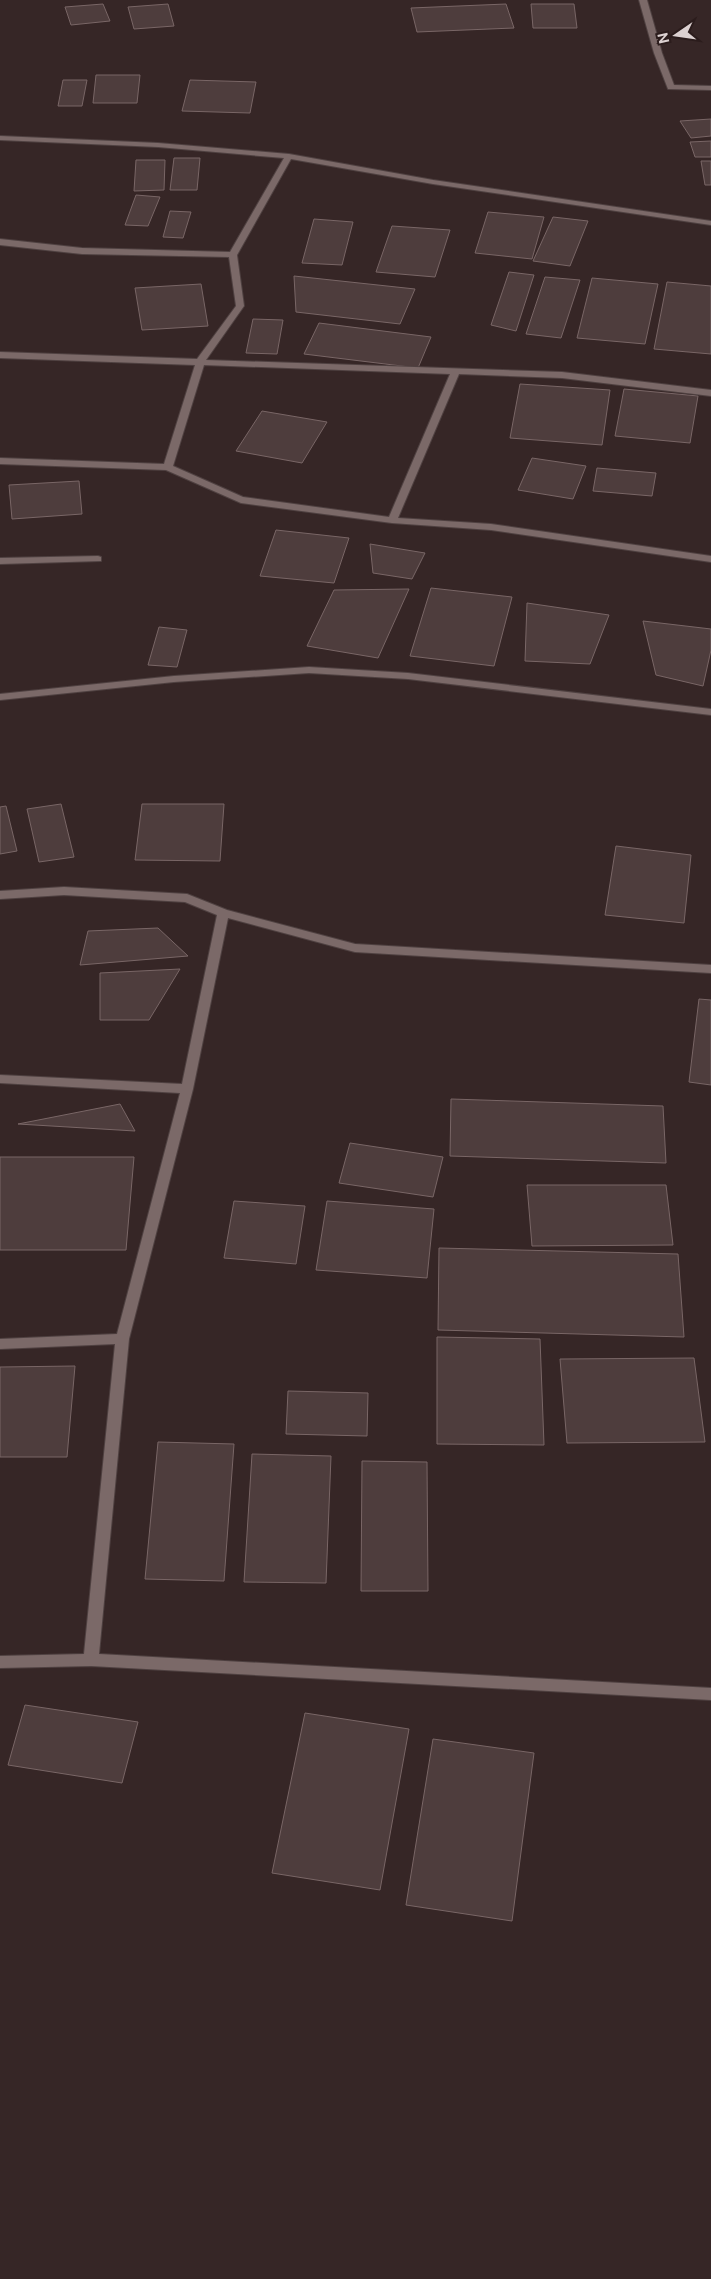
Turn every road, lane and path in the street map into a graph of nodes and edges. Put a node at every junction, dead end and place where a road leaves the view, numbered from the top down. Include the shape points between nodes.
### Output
1 (643, 0) edge
2 (711, 88) edge
3 (0, 138) edge
4 (289, 156) junction
5 (711, 223) edge
6 (0, 242) edge
7 (233, 255) junction
8 (0, 355) edge
9 (200, 362) junction
10 (455, 372) junction
11 (711, 393) edge
12 (0, 461) edge
13 (168, 467) junction
14 (392, 520) junction
15 (98, 559) dead end
16 (711, 559) edge
17 (0, 561) edge
18 (0, 697) edge
19 (711, 712) edge
20 (0, 895) edge
21 (223, 913) junction
22 (711, 969) edge
23 (0, 1080) edge
24 (186, 1088) junction
25 (122, 1339) junction
26 (0, 1344) edge
27 (91, 1660) junction
28 (0, 1662) edge
29 (711, 1694) edge

1 - 2 street via 671,87
3 - 4 street
4 - 5 street via 433,182
4 - 7 street
6 - 7 street via 82,251
7 - 9 street via 240,306
8 - 9 street
9 - 10 street
9 - 13 street
10 - 11 street via 562,375
10 - 14 street
12 - 13 street
13 - 14 street via 241,500
14 - 16 street via 491,527
15 - 17 street
18 - 19 street via 174,679 309,670 408,676
20 - 21 street via 64,891 187,898
21 - 22 street via 355,948
21 - 24 street
23 - 24 street
24 - 25 street
25 - 26 street
25 - 27 street
27 - 28 street
27 - 29 street

